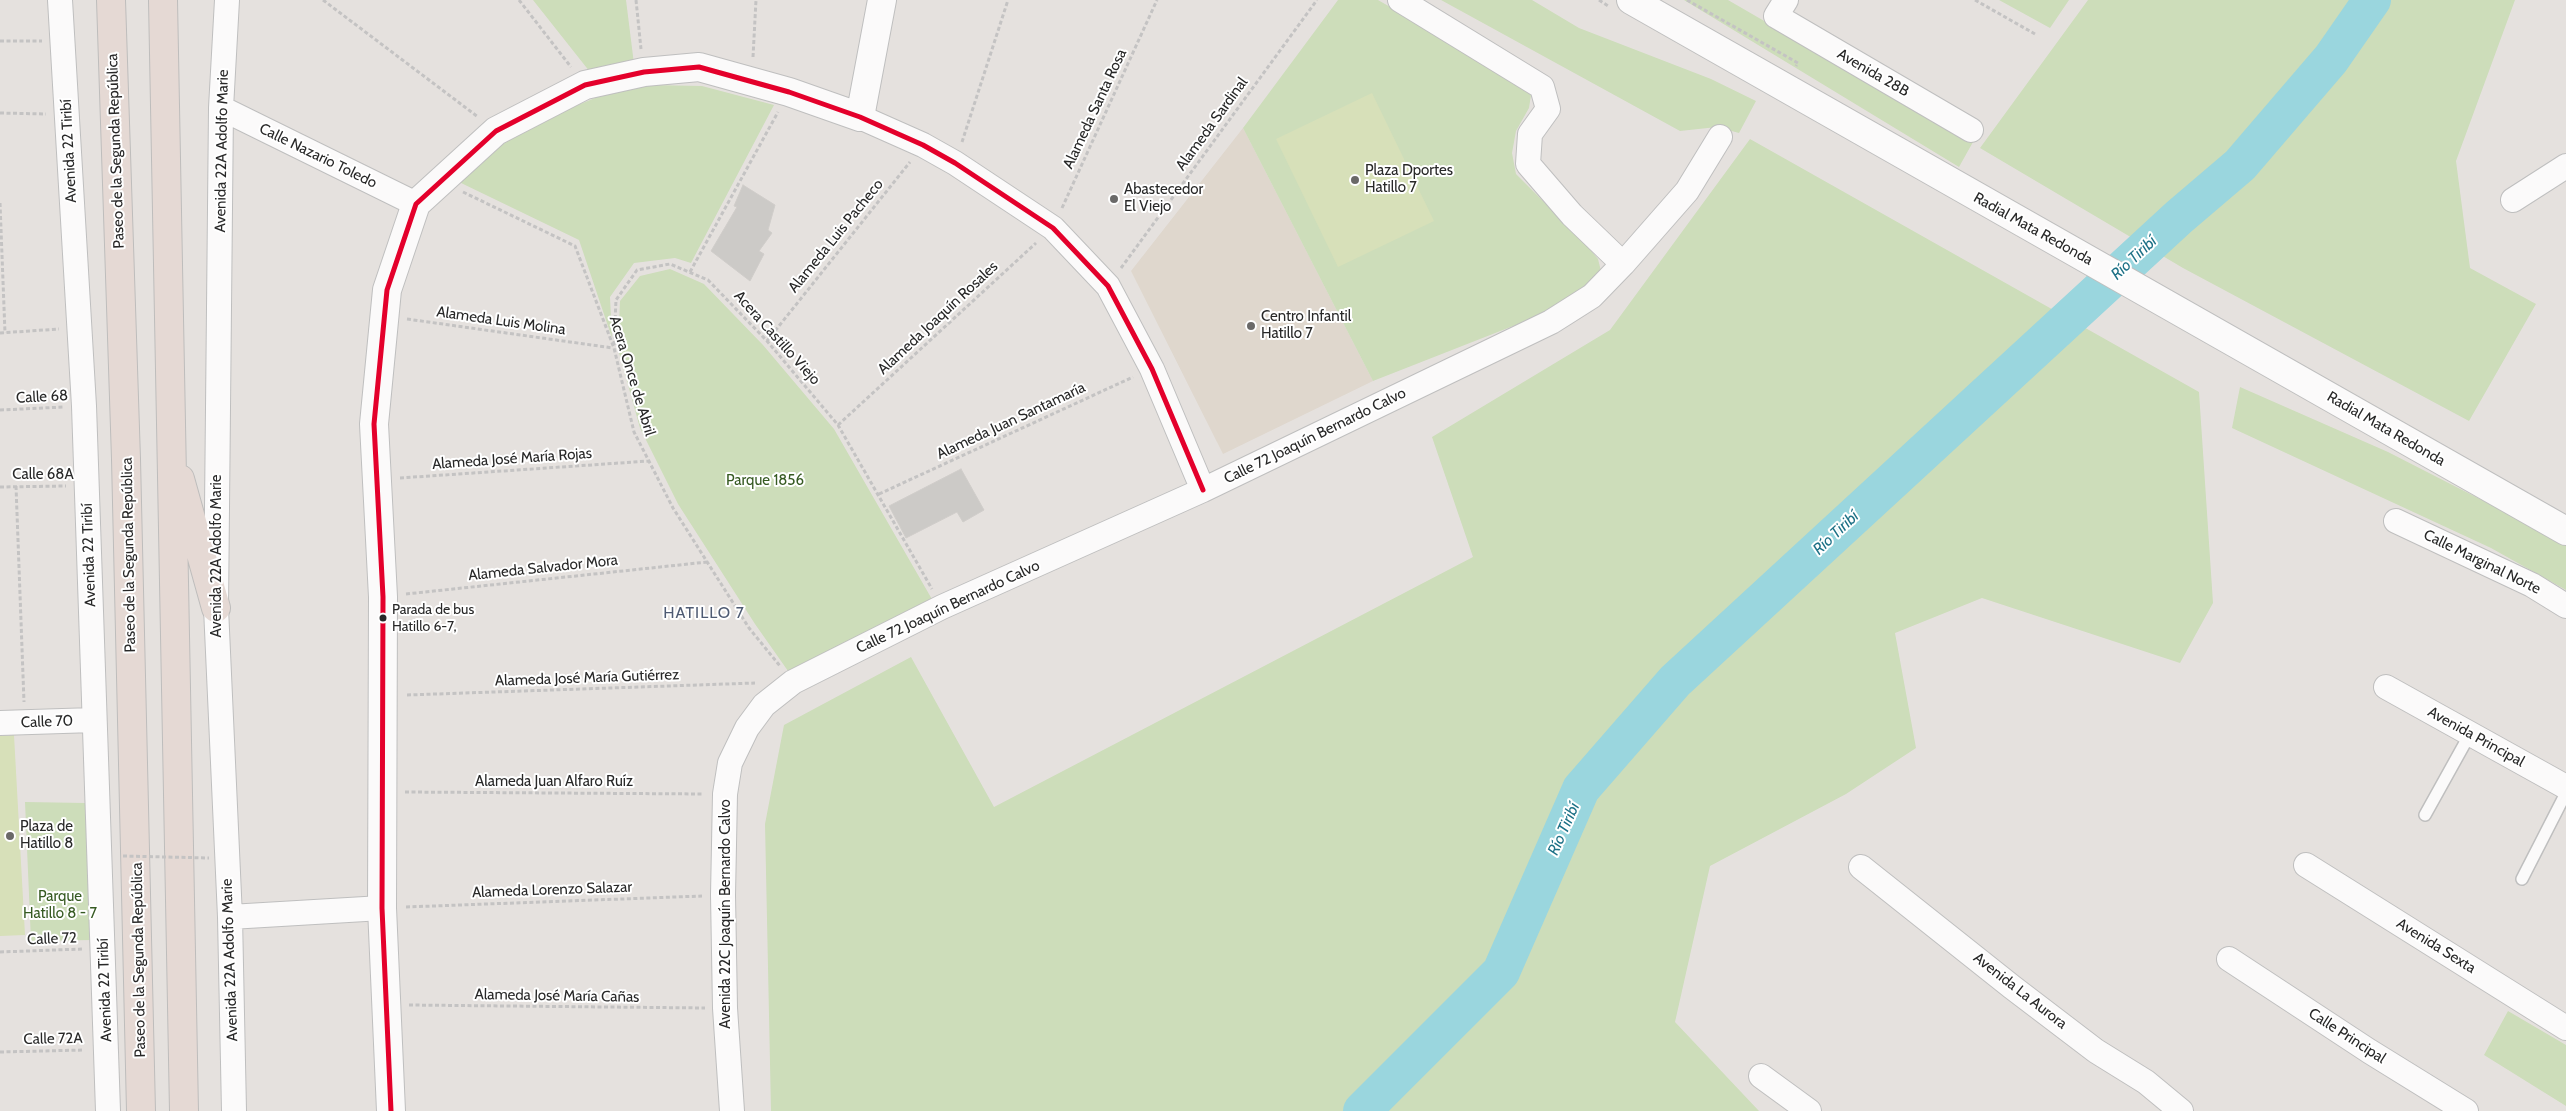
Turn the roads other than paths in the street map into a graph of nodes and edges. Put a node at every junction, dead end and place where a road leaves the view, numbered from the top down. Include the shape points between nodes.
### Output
1 (60, 0) edge
2 (111, 0) edge
3 (163, 0) edge
4 (227, 0) edge
5 (882, 0) edge
6 (1400, 0) edge
7 (1631, 0) edge
8 (1781, 8) edge
9 (221, 108) junction
10 (860, 117) junction
11 (1971, 130) dead end
12 (1720, 137) dead end
13 (2566, 166) edge
14 (2513, 200) dead end
15 (416, 204) junction
16 (1622, 264) junction
17 (170, 441) junction
18 (1203, 490) junction
19 (2396, 521) dead end
20 (2566, 532) edge
21 (2566, 606) edge
22 (216, 608) junction
23 (793, 682) joint
24 (2386, 688) dead end
25 (94, 720) junction
26 (0, 723) edge
27 (2470, 734) junction
28 (2566, 787) edge
29 (2566, 793) edge
30 (2425, 815) dead end
31 (2306, 865) dead end
32 (1861, 866) dead end
33 (2522, 879) dead end
34 (382, 908) junction
35 (230, 917) junction
36 (2229, 959) dead end
37 (2566, 1028) edge
38 (1761, 1076) dead end
39 (1799, 1108) edge
40 (108, 1111) edge
41 (142, 1111) edge
42 (184, 1111) edge
43 (234, 1111) edge
44 (391, 1111) edge
45 (732, 1111) edge
46 (2181, 1111) edge
47 (2466, 1111) edge

1 - 25 street, Avenida 22 Tiribí via 84,406
2 - 41 highway, Paseo de la Segunda República
3 - 17 highway
4 - 9 street, Avenida 22A Adolfo Marie
5 - 10 street
6 - 16 street via 1542,87 1548,109 1530,134 1528,164 1572,215
7 - 20 street, Radial Mata Redonda
8 - 11 street, Avenida 28B
9 - 15 street, Calle Nazario Toledo
9 - 22 street, Avenida 22A Adolfo Marie
10 - 15 street via 752,80 699,67 644,72 585,85 496,130
10 - 18 street via 955,163 1053,228 1108,286 1152,369
12 - 16 street, Calle 72 Joaquín Bernardo Calvo via 1687,191
13 - 14 street
15 - 34 street via 387,290 374,424 383,597
16 - 18 street, Calle 72 Joaquín Bernardo Calvo via 1592,296 1551,322
17 - 22 highway
17 - 42 highway
18 - 23 street, Calle 72 Joaquín Bernardo Calvo via 942,607
19 - 21 street, Calle Marginal Norte via 2532,585
22 - 35 street, Avenida 22A Adolfo Marie
23 - 45 street, Avenida 22C Joaquín Bernardo Calvo via 764,704 747,728 730,763 725,794 723,895
24 - 27 street, Avenida Principal
25 - 26 street, Calle 70
25 - 40 street, Avenida 22 Tiribí
27 - 28 street, Avenida Principal
27 - 30 lane
29 - 33 lane
31 - 37 street, Avenida Sexta
32 - 46 street, Avenida La Aurora via 2020,993 2096,1051 2146,1082
34 - 35 street
34 - 44 street
35 - 43 street, Avenida 22A Adolfo Marie
36 - 47 street, Calle Principal
38 - 39 street

